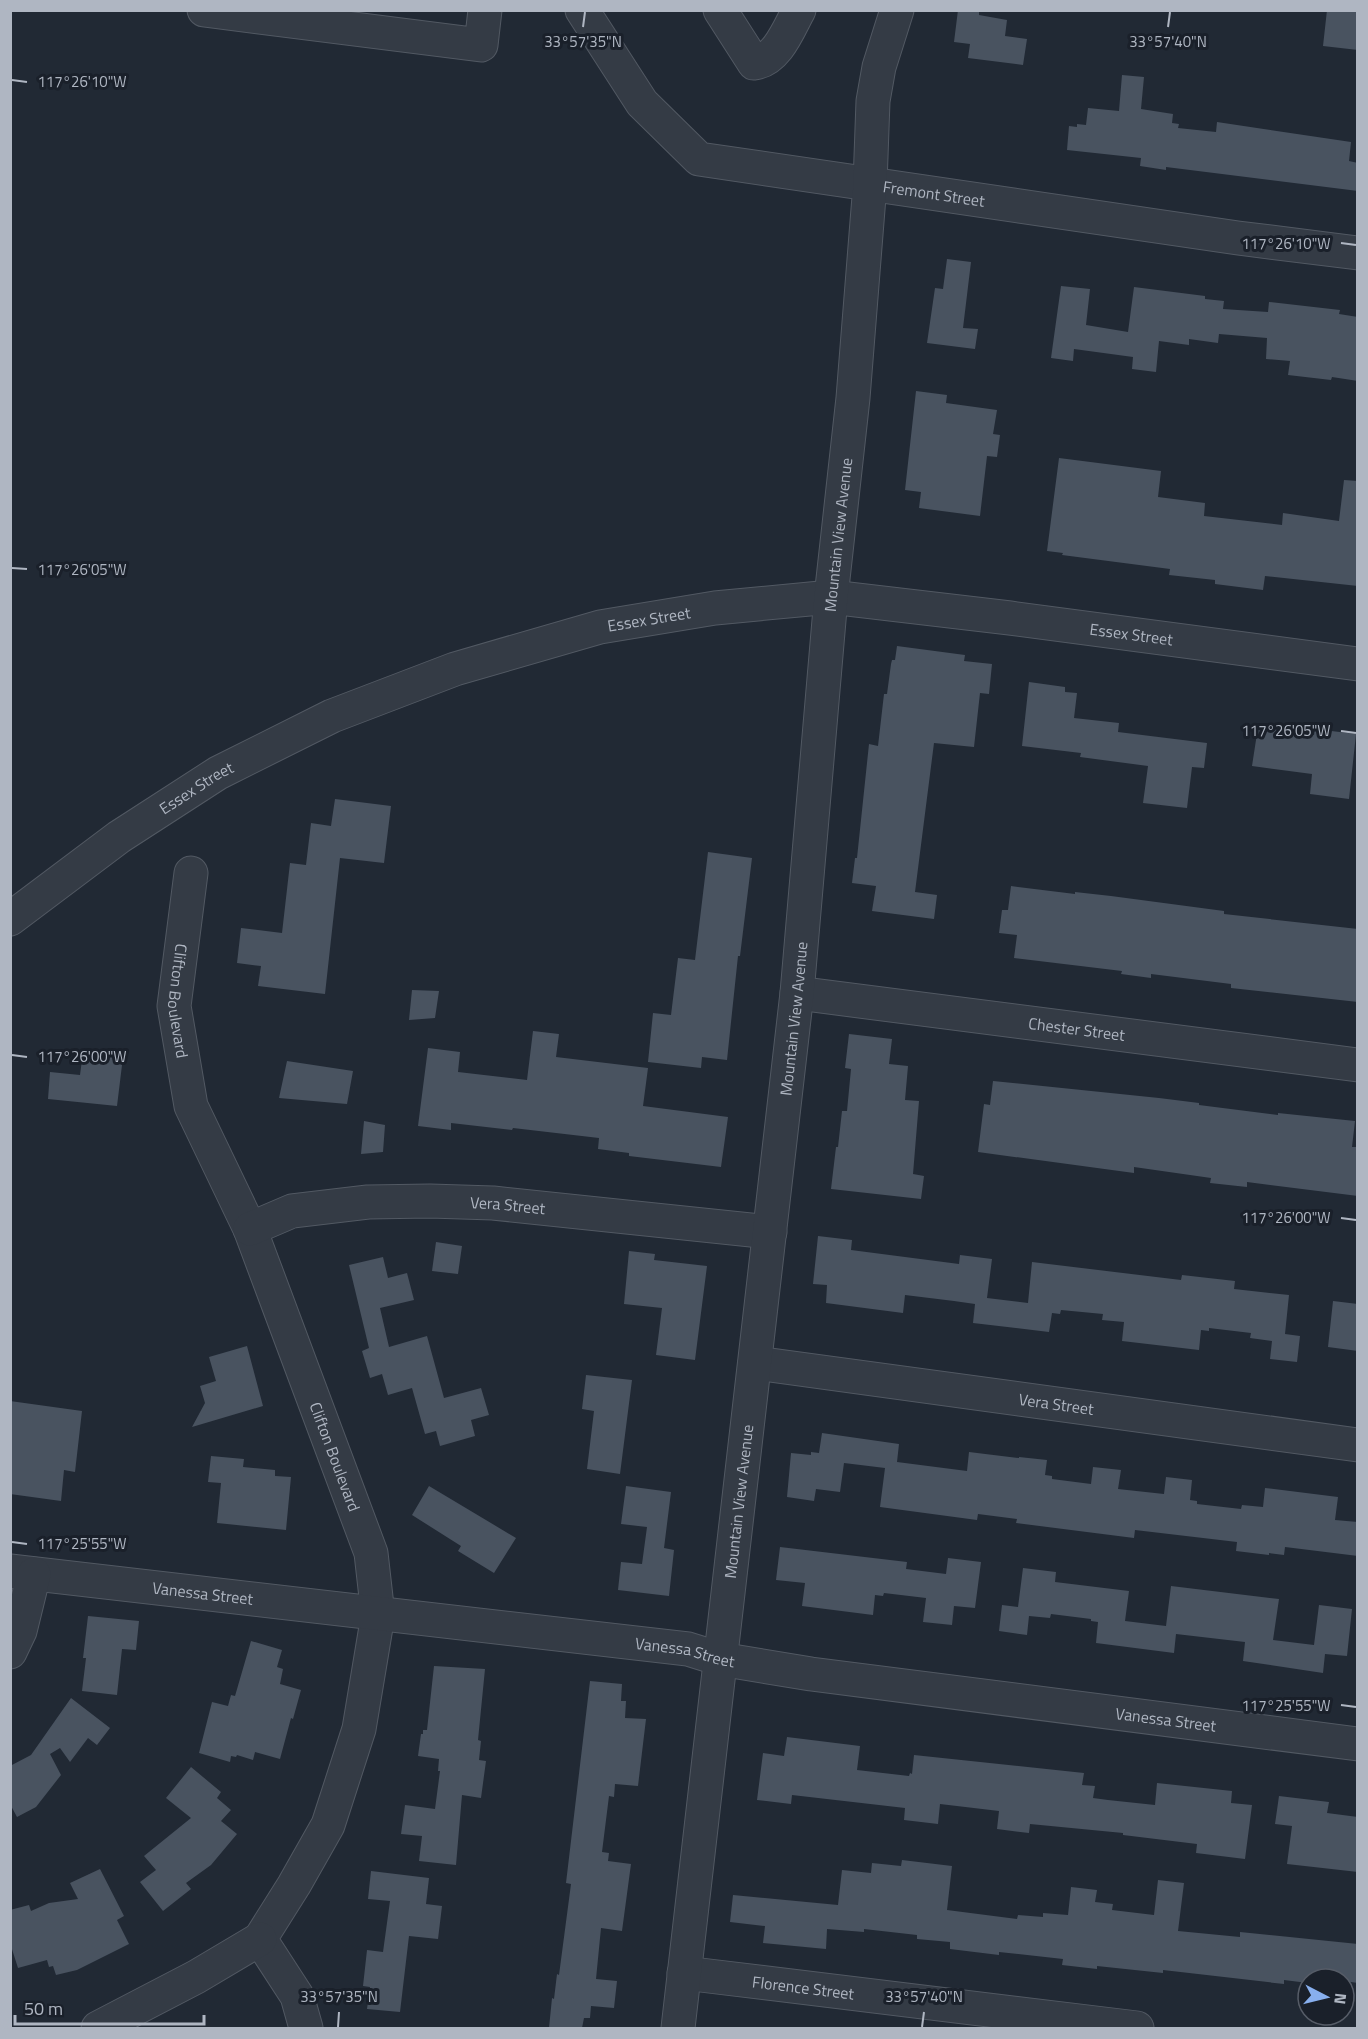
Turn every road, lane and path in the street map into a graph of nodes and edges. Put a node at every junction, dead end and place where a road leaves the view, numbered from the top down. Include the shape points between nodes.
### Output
1 (204, 10) edge
2 (484, 10) edge
3 (582, 10) edge
4 (720, 10) edge
5 (799, 10) edge
6 (897, 10) edge
7 (870, 184) junction
8 (1358, 253) edge
9 (831, 597) junction
10 (1358, 664) edge
11 (191, 873) dead end
12 (10, 920) edge
13 (797, 993) junction
14 (1358, 1065) edge
15 (250, 1230) junction
16 (770, 1232) junction
17 (755, 1363) junction
18 (1358, 1445) edge
19 (22, 1573) edge
20 (378, 1615) junction
21 (10, 1652) edge
22 (720, 1659) junction
23 (1358, 1744) edge
24 (260, 1939) junction
25 (684, 1973) junction
26 (98, 2028) edge
27 (306, 2028) edge
28 (678, 2028) edge
29 (1137, 2028) edge

1 - 2 street via 481,45
3 - 7 street, Fremont Street via 642,103 699,159
4 - 5 street via 754,63 772,55
6 - 7 street, Mountain View Avenue via 873,101
7 - 8 street, Fremont Street
7 - 9 street, Mountain View Avenue via 853,398
9 - 10 street, Essex Street
9 - 12 street, Essex Street via 715,608 600,627 455,669 332,716 218,773 120,837
9 - 13 street, Mountain View Avenue
11 - 15 street, Clifton Boulevard via 174,1006 191,1106
13 - 14 street, Chester Street
13 - 16 street, Mountain View Avenue
15 - 16 street, Vera Street via 292,1211 368,1202 430,1201 493,1203
15 - 20 street, Clifton Boulevard via 371,1553
16 - 17 street, Mountain View Avenue
17 - 18 street, Vera Street
17 - 22 street, Mountain View Avenue
19 - 20 street, Vanessa Street
19 - 21 street via 20,1631
20 - 22 street, Vanessa Street via 688,1649
20 - 24 street, Clifton Boulevard via 359,1729 328,1825
22 - 23 street, Vanessa Street
22 - 25 street, Mountain View Avenue
24 - 26 street
24 - 27 street via 297,1996
25 - 28 street, Mountain View Avenue
25 - 29 street, Florence Street

